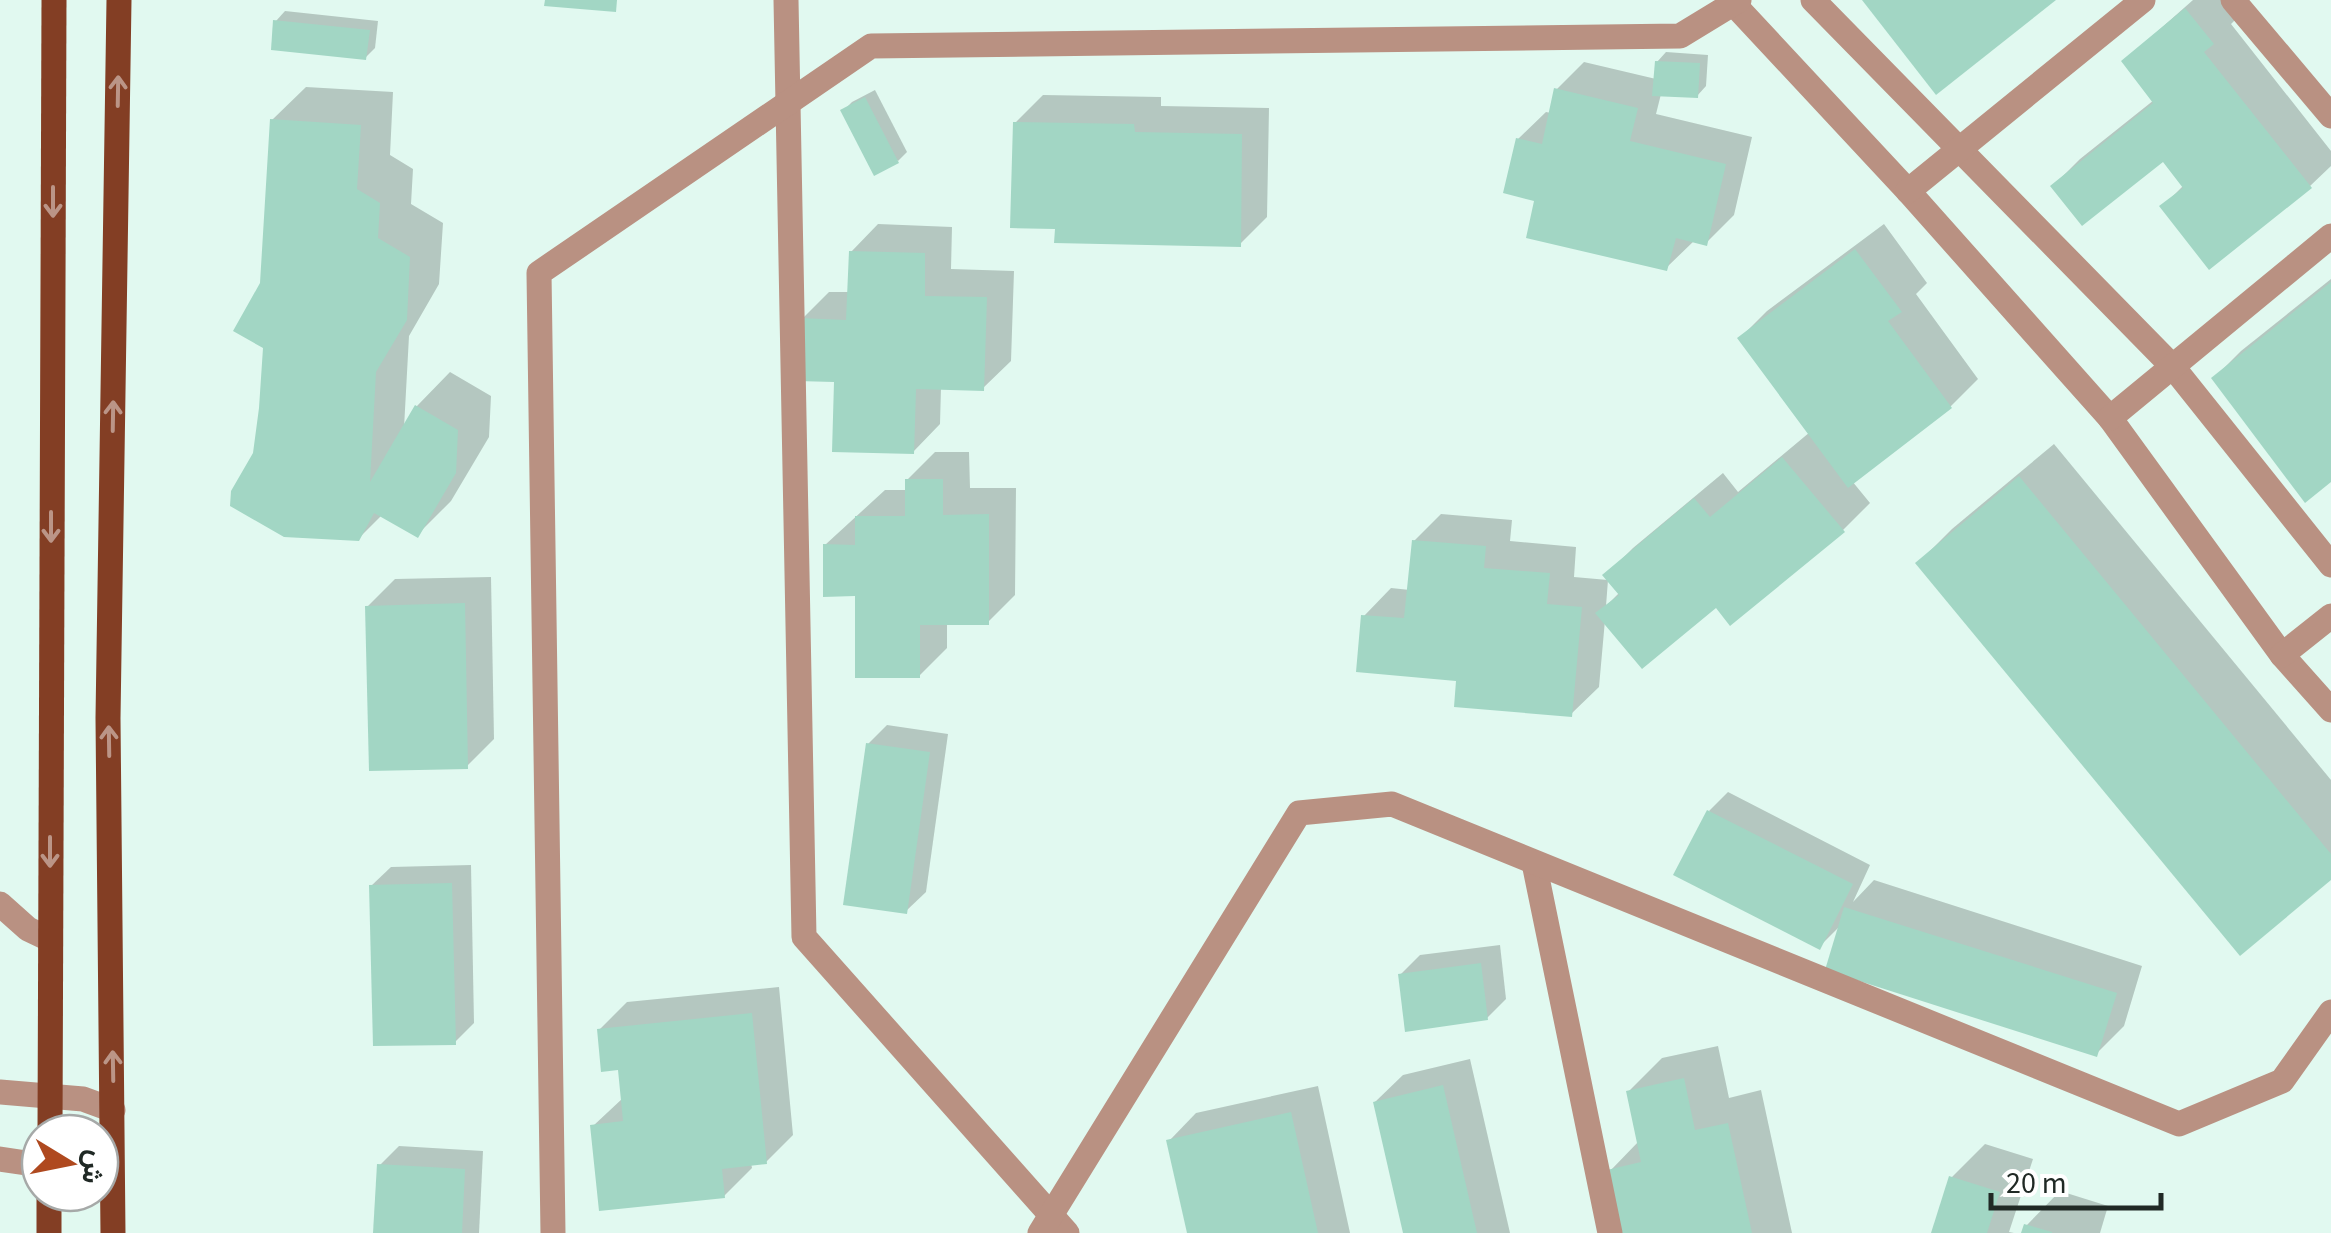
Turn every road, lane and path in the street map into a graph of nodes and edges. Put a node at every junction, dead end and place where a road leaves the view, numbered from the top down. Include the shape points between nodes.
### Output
1 (54, 0) edge
2 (119, 0) edge
3 (786, 0) edge
4 (1813, 0) edge
5 (2144, 0) edge
6 (2232, 0) edge
7 (1734, 1) edge
8 (790, 102) junction
9 (2331, 116) edge
10 (1959, 150) junction
11 (1908, 192) junction
12 (2331, 236) edge
13 (2173, 367) junction
14 (2110, 418) junction
15 (2331, 565) edge
16 (2331, 616) edge
17 (2282, 655) junction
18 (2331, 710) edge
19 (1534, 862) junction
20 (0, 904) edge
21 (49, 939) junction
22 (2331, 1012) edge
23 (0, 1092) edge
24 (50, 1096) junction
25 (114, 1110) junction
26 (50, 1113) edge
27 (114, 1113) edge
28 (1052, 1227) edge
29 (552, 1233) edge
30 (1610, 1233) edge

1 -> 21 main road
25 -> 2 main road via 108,718
3 - 8 street
4 - 10 street
5 - 10 street
6 - 9 street
7 - 8 street via 1680,36 871,46
7 - 11 street
8 - 28 street via 804,936
8 - 29 street via 539,273
10 - 11 street
10 - 13 street
11 - 14 street
12 - 13 street
13 - 14 street
13 - 15 street
14 - 17 street
16 - 17 street
17 - 18 street
19 - 22 street via 2180,1124 2282,1081
19 - 28 street via 1392,804 1299,814
19 - 30 street
20 - 21 street
21 - 24 main road
23 - 24 street
24 - 25 street
24 - 26 main road
25 - 27 main road

